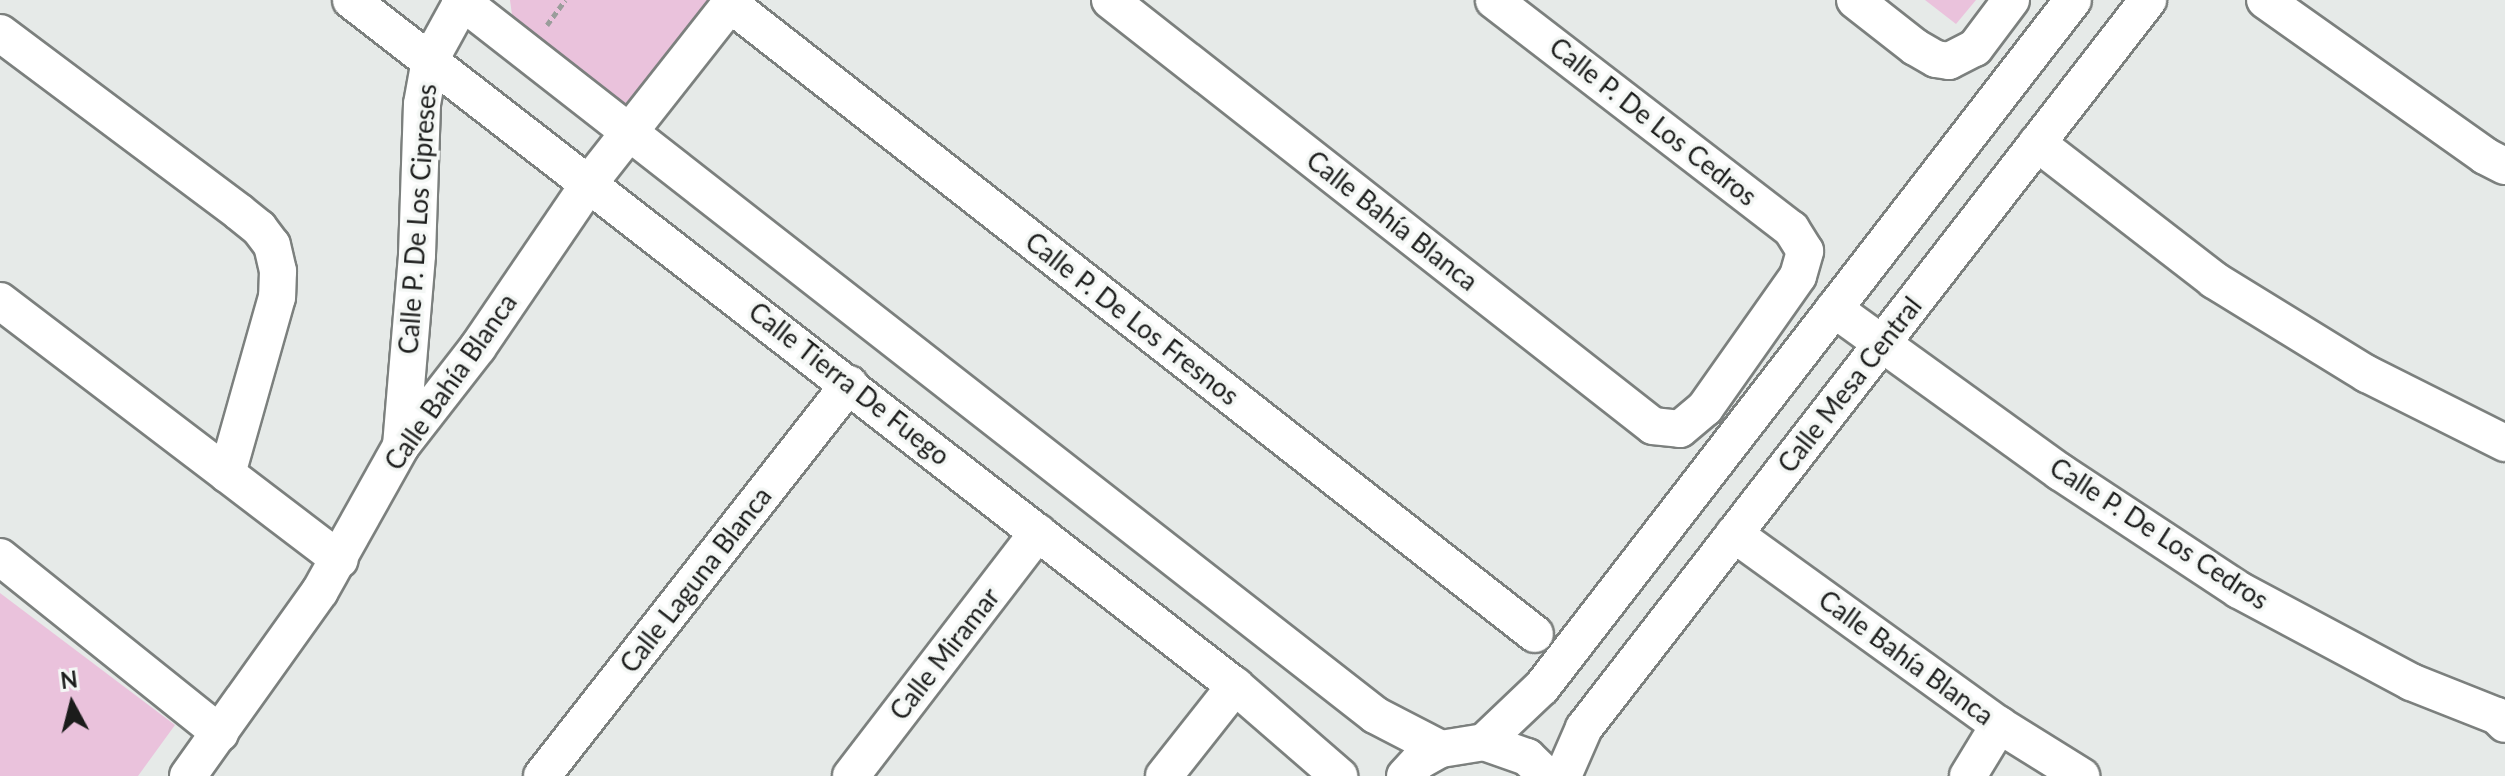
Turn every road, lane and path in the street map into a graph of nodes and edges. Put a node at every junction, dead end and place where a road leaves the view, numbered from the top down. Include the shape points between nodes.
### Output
1 (351, 0) edge
2 (462, 0) edge
3 (1110, 0) edge
4 (1494, 0) edge
5 (1855, 0) edge
6 (2011, 0) edge
7 (2073, 0) edge
8 (2148, 0) edge
9 (2265, 0) edge
10 (732, 2) edge
11 (0, 33) edge
12 (430, 60) junction
13 (632, 133) junction
14 (2037, 143) junction
15 (2505, 166) edge
16 (590, 182) junction
17 (1805, 251) joint
18 (0, 301) edge
19 (1834, 309) junction
20 (1882, 343) junction
21 (849, 384) junction
22 (2505, 443) edge
23 (401, 446) junction
24 (227, 474) junction
25 (1038, 532) junction
26 (1734, 534) junction
27 (0, 557) edge
28 (340, 560) junction
29 (1535, 634) dead end
30 (1235, 686) junction
31 (2505, 724) edge
32 (1999, 725) junction
33 (220, 733) junction
34 (1484, 742) junction
35 (1441, 749) junction
36 (188, 776) edge
37 (542, 776) edge
38 (851, 776) edge
39 (1164, 776) edge
40 (1339, 776) edge
41 (1405, 776) edge
42 (1547, 776) edge
43 (1563, 776) edge
44 (1968, 776) edge
45 (2081, 776) edge

1 - 12 street, Calle Tierra De Fuego
2 - 12 street, Calle P. De Los Cipreses
2 - 13 street
3 - 17 street, Calle Bahía Blanca via 1653,426 1680,429 1705,408 1798,276
4 - 17 street, Calle P. De Los Cedros via 1791,229
5 - 6 street via 1915,47 1949,61 1975,48
7 - 19 street
8 - 14 street, Calle Mesa Central
9 - 15 street
10 - 13 street, Calle Bahía Blanca
10 - 29 street, Calle P. De Los Fresnos
11 - 24 street via 239,212 272,245 277,297
12 - 16 street, Calle Tierra De Fuego
12 - 23 street, Calle P. De Los Cipreses via 422,104 417,255
13 - 16 street, Calle Bahía Blanca
13 - 35 street via 1375,715
14 - 20 street, Calle Mesa Central
14 - 22 street via 2214,280 2367,374
16 - 21 street, Calle Tierra De Fuego
16 - 23 street, Calle Bahía Blanca via 478,347
18 - 24 street
19 - 20 street, Calle P. De Los Cedros
19 - 34 street via 1542,687
20 - 26 street, Calle Mesa Central
20 - 31 street, Calle P. De Los Cedros via 2060,472 2239,590 2411,682 2497,716
21 - 25 street, Calle Tierra De Fuego
21 - 37 street, Calle Laguna Blanca
23 - 28 street, Calle Bahía Blanca
24 - 28 street
25 - 30 street, Calle Tierra De Fuego
25 - 38 street, Calle Miramar
26 - 32 street, Calle Bahía Blanca
26 - 43 street, Calle Mesa Central via 1584,728
27 - 33 street
28 - 33 street, Calle Bahía Blanca
30 - 39 street
30 - 40 street, Calle Tierra De Fuego
32 - 44 street
32 - 45 street, Calle Bahía Blanca
33 - 36 street, Calle Bahía Blanca
34 - 35 street
34 - 42 street via 1527,757
35 - 41 street

